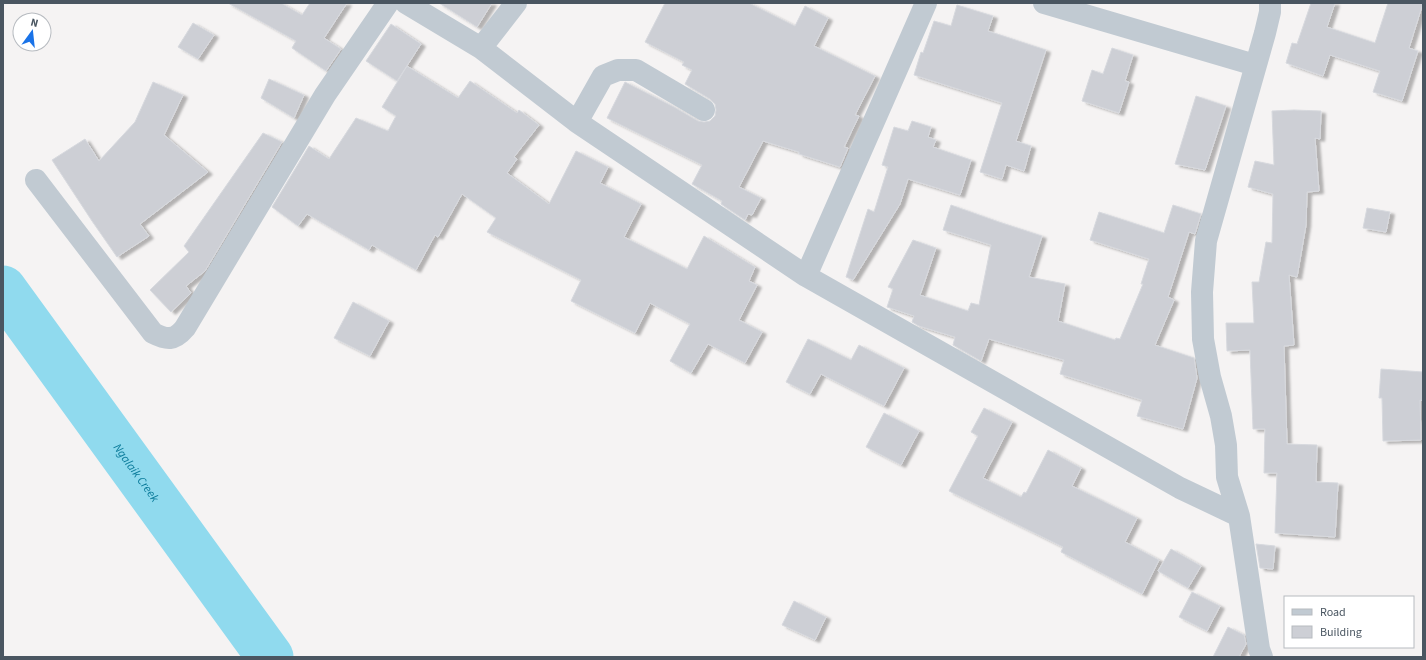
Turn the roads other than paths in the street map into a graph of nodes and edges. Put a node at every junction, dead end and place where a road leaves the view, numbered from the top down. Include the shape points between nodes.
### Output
1 (388, 3) edge
2 (406, 3) edge
3 (516, 3) edge
4 (926, 3) edge
5 (1044, 3) edge
6 (1270, 3) edge
7 (481, 48) junction
8 (1255, 65) junction
9 (704, 110) dead end
10 (577, 122) junction
11 (36, 180) dead end
12 (806, 276) junction
13 (1238, 516) junction
14 (1262, 657) edge

1 - 11 street via 325,95 179,335 164,338 153,333
2 - 7 street
3 - 7 street
4 - 12 street
5 - 8 street
6 - 8 street via 1270,12
7 - 10 street
8 - 13 street via 1206,241 1202,292 1203,339 1221,416 1226,445 1227,477
9 - 10 street via 636,70 618,70 603,76
10 - 12 street
12 - 13 street via 1180,488
13 - 14 street

